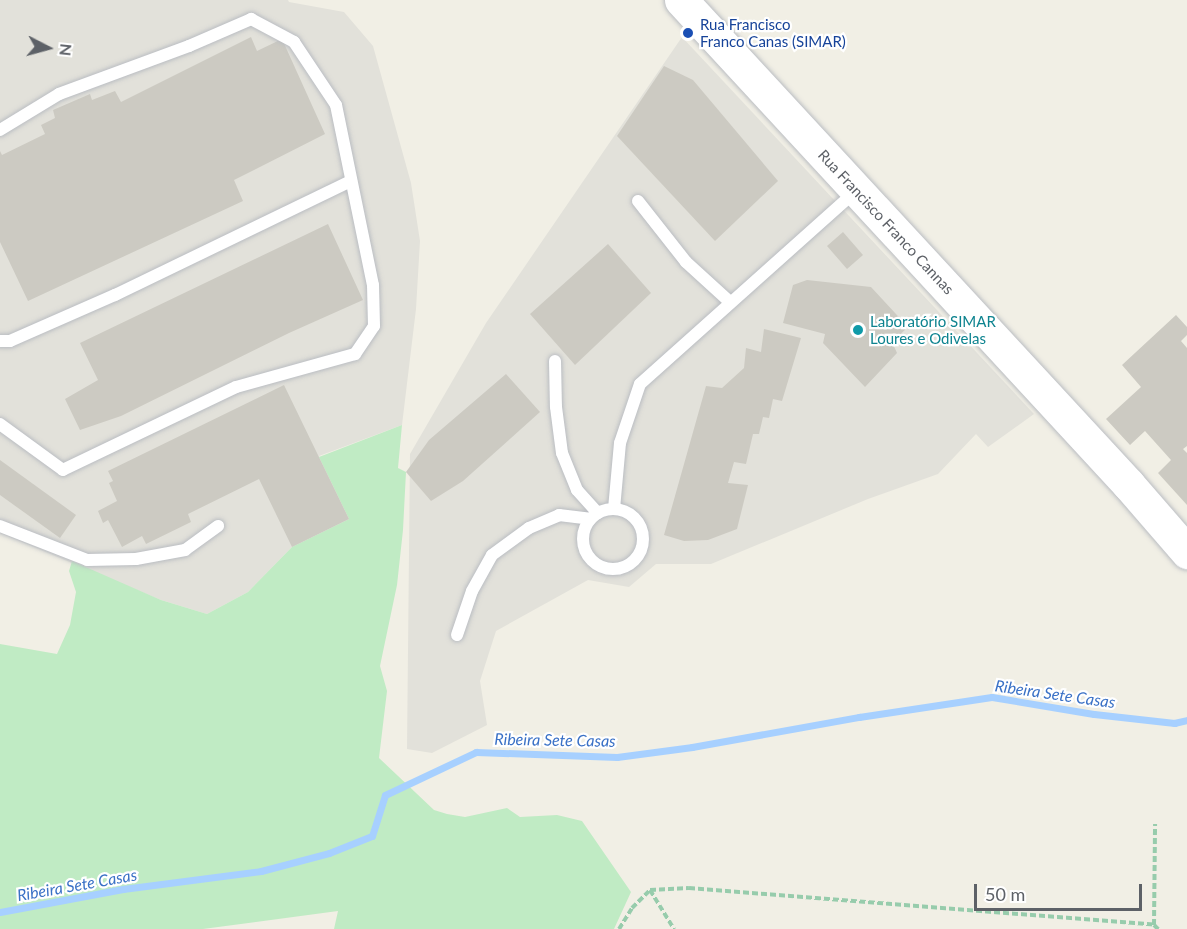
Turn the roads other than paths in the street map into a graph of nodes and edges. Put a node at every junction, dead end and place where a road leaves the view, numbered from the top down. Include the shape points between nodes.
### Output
1 (681, 0) edge
2 (0, 130) edge
3 (351, 181) junction
4 (857, 190) junction
5 (638, 201) dead end
6 (730, 302) junction
7 (0, 341) edge
8 (555, 361) dead end
9 (0, 424) edge
10 (614, 508) junction
11 (594, 516) junction
12 (0, 526) edge
13 (218, 526) dead end
14 (1187, 552) edge
15 (457, 635) dead end

1 - 4 street, Rua Francisco Franco Cannas
2 - 3 lane via 59,94 251,19 294,42 336,105
3 - 7 lane via 115,295 9,341
3 - 9 lane via 373,285 374,326 356,354 236,387 63,470
4 - 6 lane
4 - 14 street, Rua Francisco Franco Cannas
5 - 6 lane via 686,262
6 - 10 lane via 640,384 620,443
8 - 11 lane via 562,453 577,490
10 - 11 lane
10 - 11 lane via 633,516 643,533 640,553 626,567 606,569 589,557 583,538
11 - 15 lane via 559,515 529,528 492,555 472,591
12 - 13 lane via 87,560 136,559 185,550

